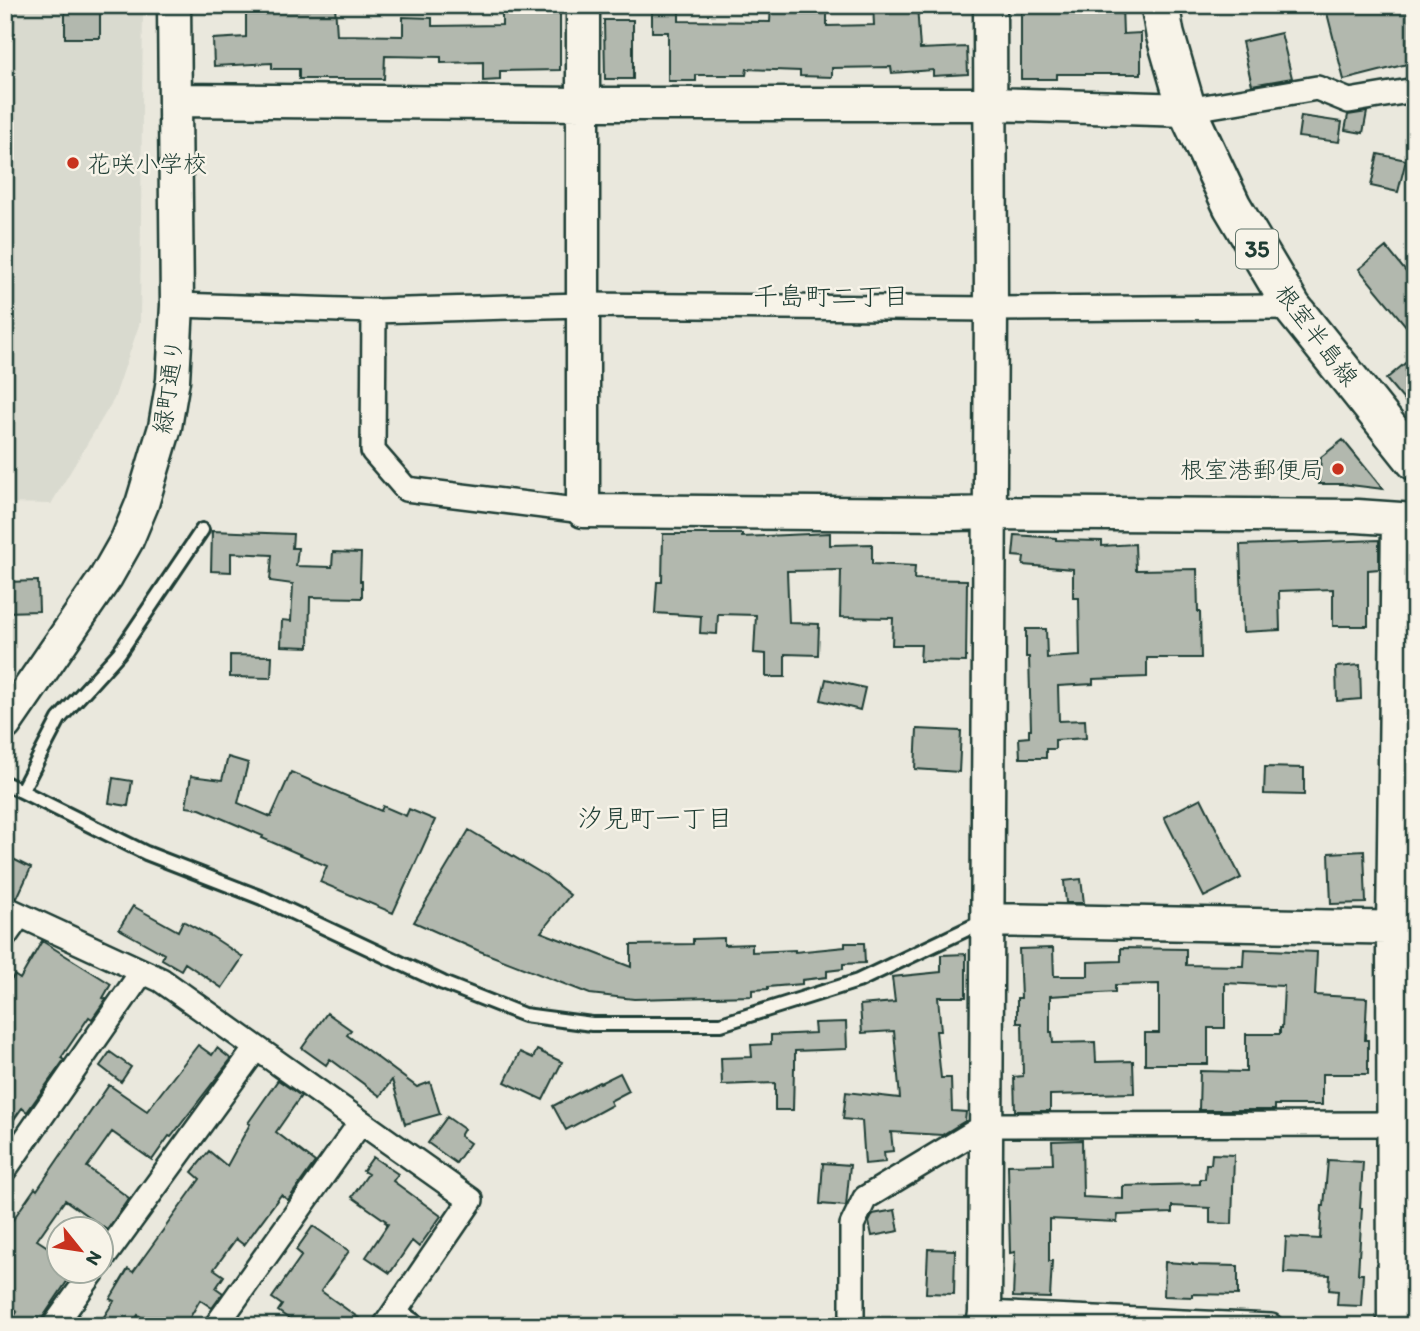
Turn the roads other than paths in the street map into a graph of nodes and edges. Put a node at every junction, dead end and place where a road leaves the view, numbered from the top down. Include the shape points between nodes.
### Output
1 (174, 5) edge
2 (583, 5) edge
3 (990, 5) edge
4 (1160, 5) edge
5 (1415, 90) edge
6 (175, 100) junction
7 (583, 104) junction
8 (990, 104) junction
9 (1186, 110) junction
10 (177, 305) junction
11 (582, 305) junction
12 (1292, 307) junction
13 (991, 309) junction
14 (374, 311) junction
15 (1415, 461) edge
16 (583, 511) junction
17 (989, 513) junction
18 (1407, 520) edge
19 (202, 530) dead end
20 (5, 724) edge
21 (5, 783) edge
22 (23, 790) junction
23 (13, 911) edge
24 (988, 920) junction
25 (1404, 928) edge
26 (5, 936) edge
27 (142, 972) junction
28 (256, 1048) junction
29 (361, 1122) junction
30 (1404, 1124) edge
31 (986, 1125) junction
32 (5, 1168) edge
33 (116, 1241) edge
34 (83, 1286) edge
35 (391, 1317) edge
36 (984, 1319) edge
37 (54, 1326) edge
38 (216, 1326) edge
39 (422, 1326) edge
40 (852, 1326) edge
41 (1271, 1326) edge
42 (1394, 1326) edge

1 - 6 street, 緑町通り
2 - 7 street
3 - 8 street
4 - 9 main road, 根室半島線 / 35
5 - 9 street via 1349,101 1317,88
6 - 7 street
6 - 10 street, 緑町通り
7 - 8 street
7 - 11 street
8 - 9 street
8 - 13 street
9 - 12 main road, 根室半島線 / 35 via 1232,206
10 - 14 street
10 - 20 street, 緑町通り via 165,427 137,516 106,577
11 - 13 street
11 - 14 street
11 - 16 street
12 - 13 street
12 - 15 main road, 根室半島線 / 35
13 - 17 street
14 - 16 street via 373,451 406,489
16 - 17 street
17 - 18 street
17 - 24 street
18 - 25 street
19 - 22 lane via 119,653 60,719
21 - 22 lane
22 - 24 lane via 146,853 262,898 443,984 524,1015 592,1024 721,1024 858,981
23 - 26 street
23 - 27 street
24 - 25 street
24 - 31 street
25 - 30 street
27 - 28 street
27 - 32 street
28 - 29 street
28 - 33 street
29 - 35 street via 471,1200
29 - 38 street
30 - 31 street
30 - 42 street
31 - 36 street
31 - 40 street via 865,1198 852,1225
34 - 37 street
35 - 39 lane
36 - 41 street

